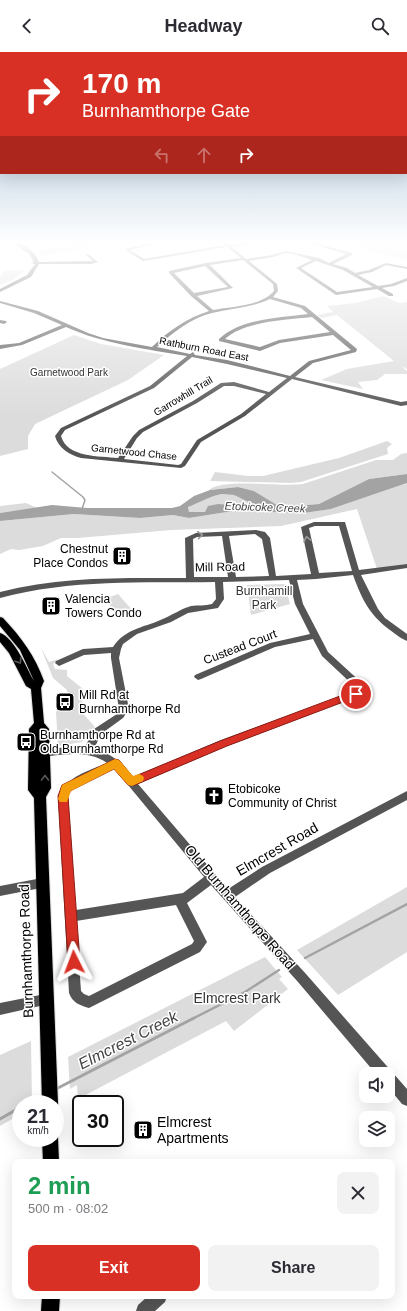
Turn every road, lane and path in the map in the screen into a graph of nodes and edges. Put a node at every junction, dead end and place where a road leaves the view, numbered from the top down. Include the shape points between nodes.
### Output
1 (198, 300) edge
2 (266, 300) edge
3 (277, 300) edge
4 (0, 301) edge
5 (212, 311) junction
6 (312, 315) junction
7 (67, 325) junction
8 (334, 333) junction
9 (0, 347) edge
10 (154, 348) junction
11 (193, 355) junction
12 (292, 376) junction
13 (271, 394) junction
14 (407, 403) edge
15 (120, 460) junction
16 (225, 534) junction
17 (407, 566) edge
18 (357, 574) junction
19 (316, 576) junction
20 (292, 577) junction
21 (232, 578) junction
22 (273, 578) junction
23 (190, 579) junction
24 (219, 579) junction
25 (34, 588) junction
26 (0, 595) edge
27 (0, 601) edge
28 (0, 620) edge
29 (0, 636) edge
30 (314, 636) junction
31 (407, 638) edge
32 (115, 650) junction
33 (59, 663) dead end
34 (198, 677) dead end
35 (36, 688) junction
36 (88, 752) junction
37 (39, 757) junction
38 (115, 763) junction
39 (132, 782) junction
40 (407, 795) edge
41 (212, 878) junction
42 (42, 883) junction
43 (0, 891) edge
44 (227, 896) junction
45 (179, 899) junction
46 (71, 916) junction
47 (45, 1000) junction
48 (0, 1009) edge
49 (379, 1067) edge
50 (395, 1085) edge
51 (50, 1095) edge
52 (407, 1099) edge
53 (50, 1147) edge
54 (51, 1159) edge
55 (51, 1299) edge
56 (156, 1299) edge
57 (50, 1311) edge
58 (144, 1311) edge

1 - 5 street
2 - 5 street
3 - 6 street, Garnetwood Chase via 298,305
4 - 7 street, Rathburn Road East
4 - 10 street, Rathburn Road East via 46,313 94,335
5 - 10 street via 173,330
6 - 8 street, Garnetwood Chase
6 - 8 street via 249,325 221,340 259,350 282,341
7 - 9 street via 20,344
7 - 10 street, Rathburn Road East via 95,337
8 - 12 street, Garnetwood Chase via 354,349 354,352 315,360
10 - 11 street, Rathburn Road East
11 - 12 street, Rathburn Road East
11 - 15 street, Garnetwood Chase via 152,387 59,433 59,441 74,453
12 - 13 street, Garnetwood Chase
12 - 14 street, Rathburn Road East via 402,404
13 - 15 street, Garnetwood Chase via 243,415 199,441 183,466
13 - 15 street, Garrowhill Trail via 229,383 218,386 195,402 140,431
16 - 21 street
16 - 22 street via 262,534 266,538
23 -> 16 street via 189,538 196,535
17 - 18 street, Mill Road
18 - 19 street, Mill Road
19 -> 18 street via 305,529 306,526 314,524 342,524
18 - 31 street via 371,605 381,619
19 - 20 street, Mill Road
20 - 22 street, Mill Road
20 - 30 street via 299,604
21 - 22 street, Mill Road
21 - 24 street, Mill Road
23 - 24 street, Mill Road
23 - 25 street, Mill Road via 73,582
24 - 32 street via 220,600 215,606 189,609 135,632
25 - 26 street, Mill Road via 25,587
25 - 27 street, Mill Road
28 - 35 main road, Burnhamthorpe Road via 32,659 39,681
29 -> 35 main road via 13,652 30,683
30 - 34 street, Custead Court via 273,645
30 - 39 street via 325,654 359,684 356,694
32 - 33 street via 83,652
32 - 36 street via 124,709 120,716 97,732
35 - 37 main road, Burnhamthorpe Road via 39,724 34,729
36 - 37 street via 77,756
36 - 38 street, Old Burnhamthorpe Road via 100,754
37 - 42 main road, Burnhamthorpe Road via 34,790 40,796
38 - 39 street, Old Burnhamthorpe Road
38 - 46 street via 66,788 63,796
39 - 41 street, Old Burnhamthorpe Road
40 - 44 street, Elmcrest Road via 266,870
41 - 44 street, Old Burnhamthorpe Road
41 - 45 street via 186,898
42 - 43 street
42 - 47 main road, Burnhamthorpe Road
44 - 49 street, Old Burnhamthorpe Road
45 - 46 street
45 - 46 street via 201,942 196,948 89,1002 80,999 75,993
47 - 48 street
47 - 51 main road, Burnhamthorpe Road
50 - 52 street
53 - 54 main road
55 - 57 main road
56 - 58 street

